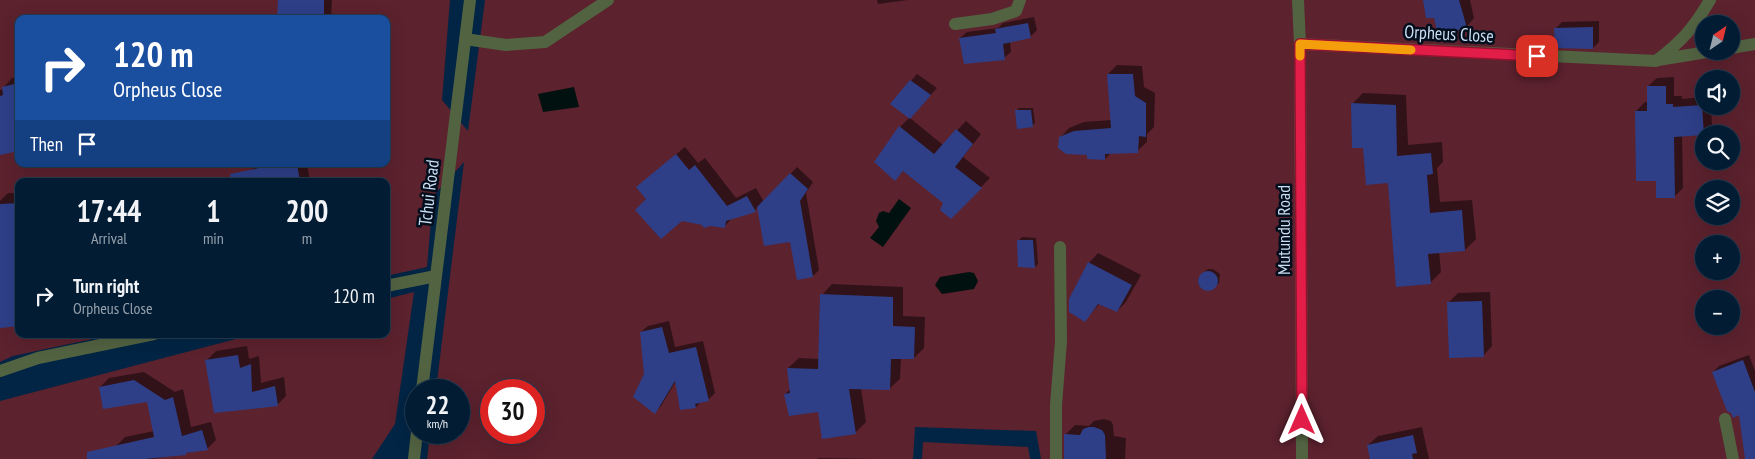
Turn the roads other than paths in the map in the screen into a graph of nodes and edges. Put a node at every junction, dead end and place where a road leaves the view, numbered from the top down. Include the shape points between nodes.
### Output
1 (470, 0) edge
2 (608, 0) edge
3 (1020, 0) edge
4 (1298, 0) edge
5 (1710, 0) edge
6 (955, 24) dead end
7 (465, 39) junction
8 (1300, 44) junction
9 (1755, 44) edge
10 (1740, 46) edge
11 (1695, 54) edge
12 (1656, 61) junction
13 (1060, 248) dead end
14 (436, 276) junction
15 (390, 285) edge
16 (135, 338) edge
17 (0, 371) edge
18 (423, 379) edge
19 (1725, 419) dead end
20 (416, 444) edge
21 (414, 459) edge
22 (1056, 459) edge
23 (1302, 459) edge
24 (1733, 459) edge

1 - 7 street, Tchui Road
2 - 7 street via 545,42 506,45
3 - 6 street via 1016,11 992,19
4 - 8 street, Mutundu Road
5 - 12 street via 1690,32
7 - 14 street, Tchui Road
8 - 12 street, Orpheus Close
8 - 23 street, Mutundu Road
9 - 10 street
11 - 12 street, Orpheus Close
13 - 22 street via 1061,341
14 - 15 street
14 - 18 street, Tchui Road
16 - 17 street via 38,358
19 - 24 street
20 - 21 street

